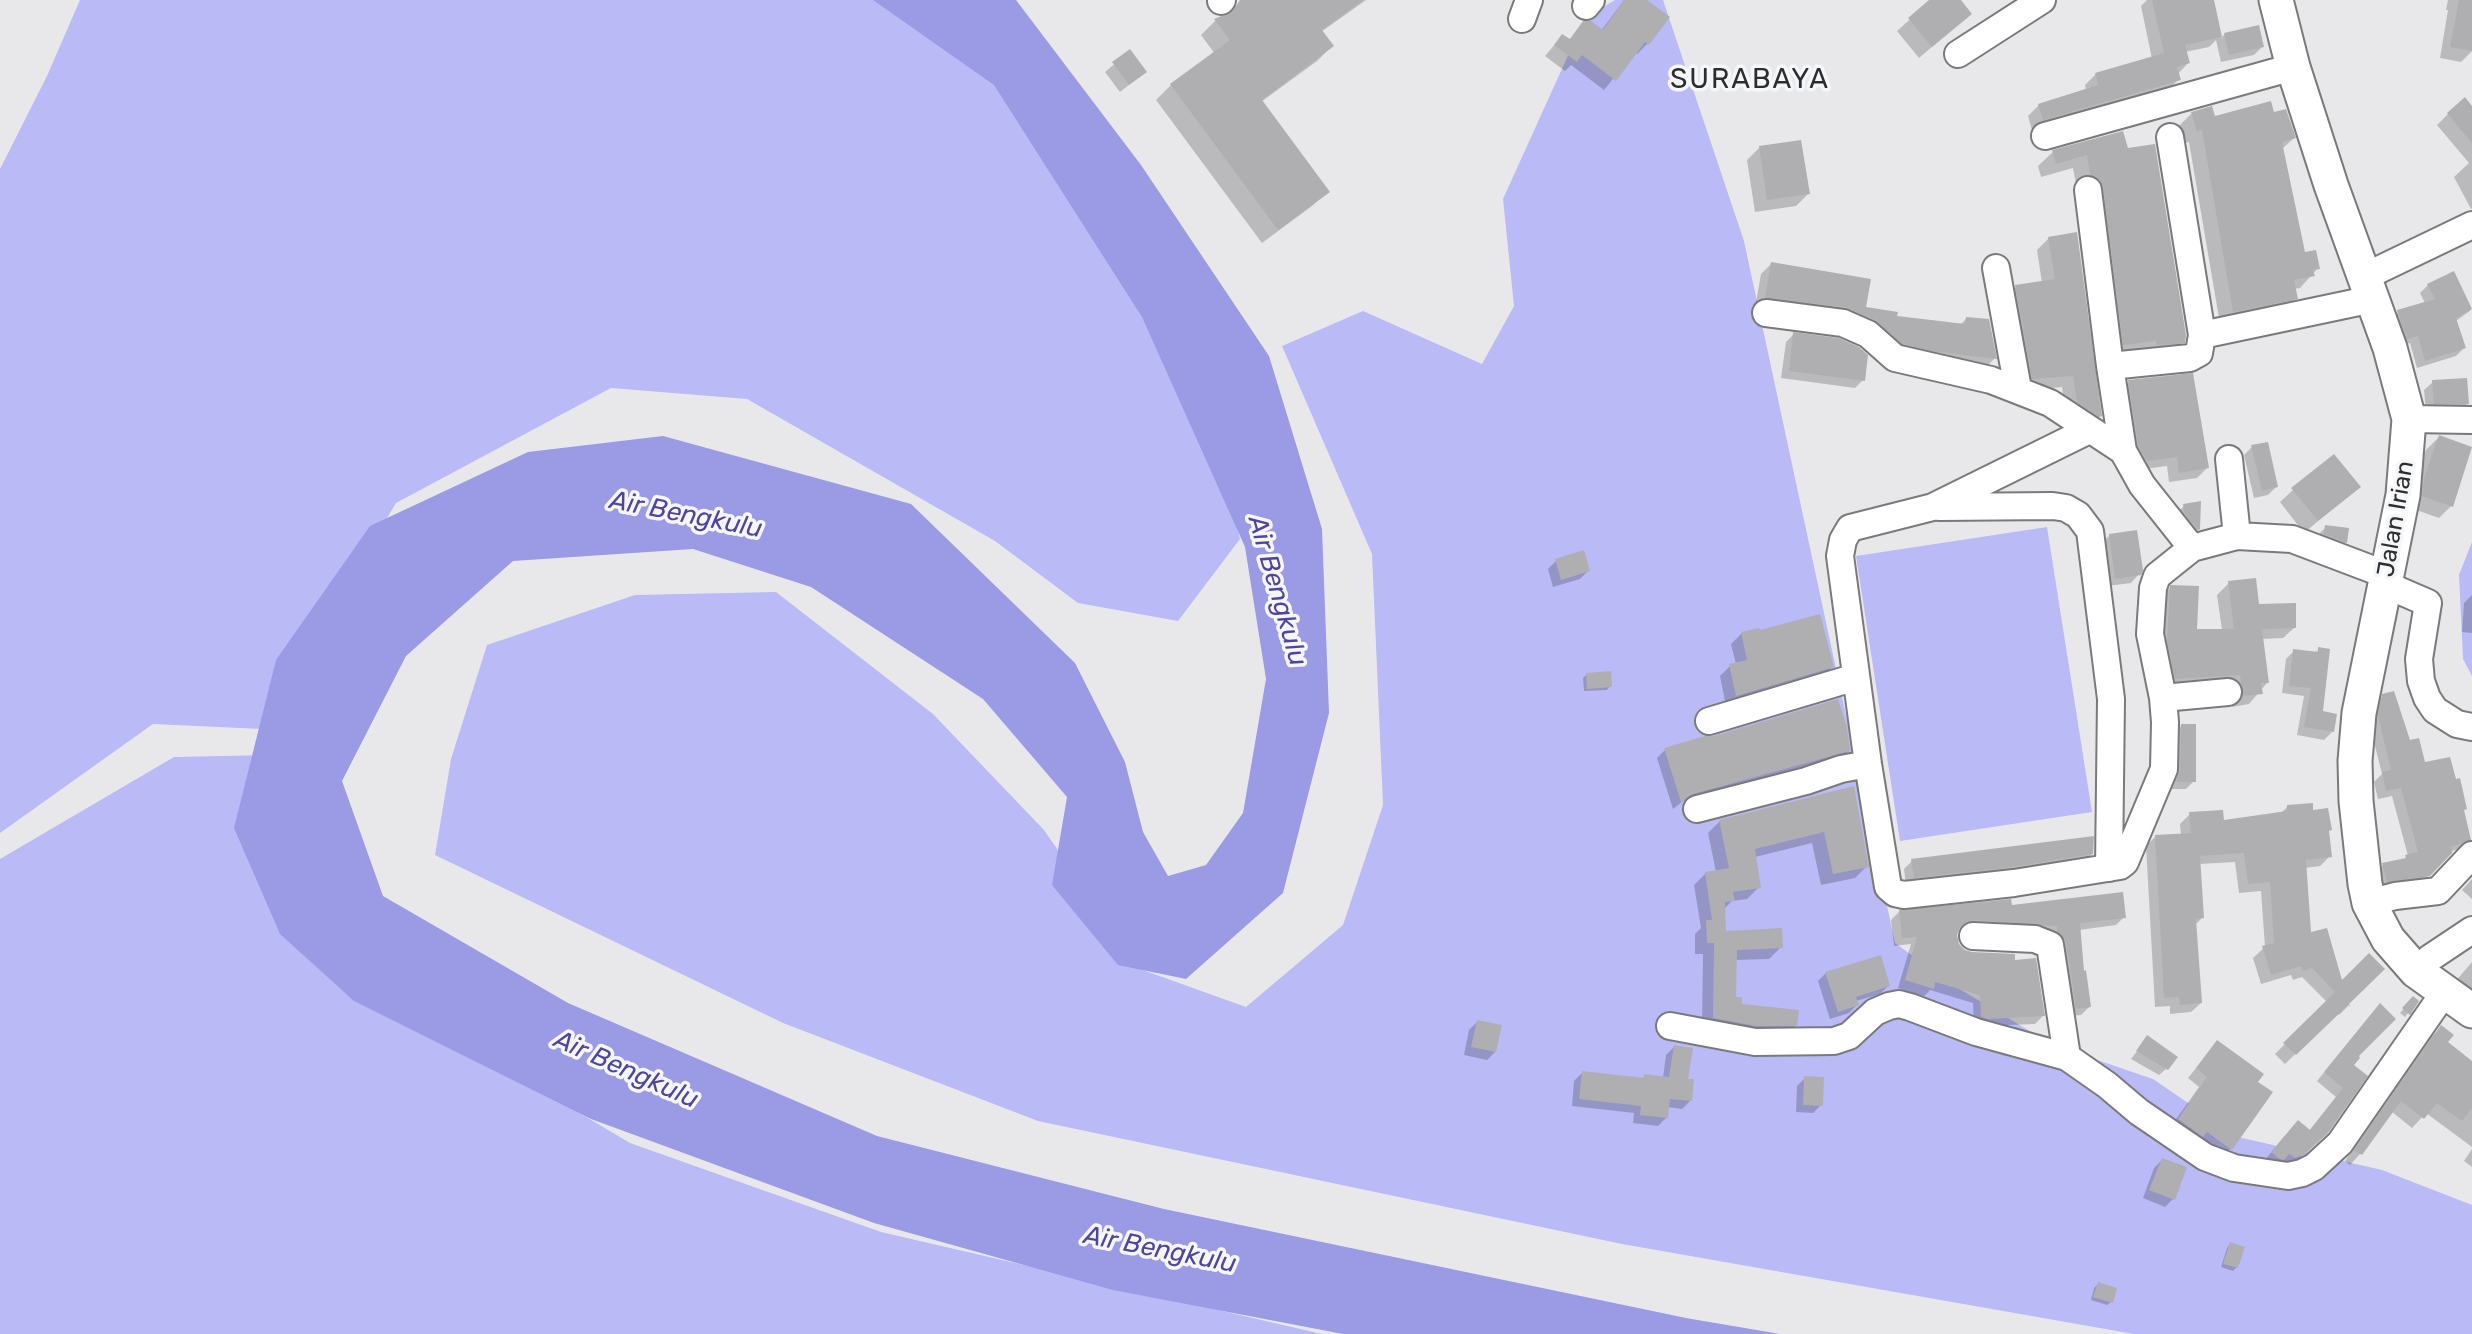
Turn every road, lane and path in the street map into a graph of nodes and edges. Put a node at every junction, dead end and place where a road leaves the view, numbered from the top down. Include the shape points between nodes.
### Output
1 (2042, 0) edge
2 (2276, 0) edge
3 (1958, 54) dead end
4 (2293, 67) junction
5 (2045, 136) dead end
6 (2170, 137) dead end
7 (2088, 190) dead end
8 (2472, 225) edge
9 (1996, 268) dead end
10 (2369, 288) junction
11 (1766, 313) dead end
12 (2202, 335) junction
13 (2110, 366) junction
14 (2018, 390) junction
15 (2409, 419) junction
16 (2472, 420) edge
17 (2089, 430) junction
18 (2123, 451) junction
19 (2229, 458) dead end
20 (1933, 508) junction
21 (2237, 536) junction
22 (2192, 548) junction
23 (2400, 588) junction
24 (1856, 677) junction
25 (2228, 692) dead end
26 (2163, 698) junction
27 (1709, 721) dead end
28 (2472, 727) edge
29 (1868, 764) junction
30 (1697, 809) dead end
31 (2472, 855) edge
32 (2109, 868) junction
33 (2370, 903) junction
34 (2472, 930) edge
35 (1973, 936) dead end
36 (2416, 971) junction
37 (2465, 1005) edge
38 (1670, 1026) dead end
39 (2067, 1058) junction

1 - 3 street
2 - 4 main road, Jalan Irian
4 - 5 street
4 - 10 main road, Jalan Irian
6 - 12 street
7 - 13 street
8 - 10 street
9 - 14 street
10 - 12 street
10 - 15 main road, Jalan Irian
11 - 14 street via 1843,323 1868,334 1895,358
12 - 13 street via 2199,353 2190,358
13 - 18 street
14 - 17 street via 2050,403
15 - 16 street
15 - 23 main road, Jalan Irian
17 - 18 street
17 - 20 street
18 - 22 street via 2142,485
19 - 21 street
20 - 24 street via 1850,528 1843,540 1840,556
20 - 32 street via 2053,506 2078,515 2090,531 2111,699
21 - 22 street
21 - 23 street via 2292,539
22 - 26 street via 2157,576 2153,588 2150,634
23 - 28 street via 2428,603 2419,659 2427,698 2446,719
23 - 33 main road, Jalan Irian via 2359,713 2356,801
24 - 27 street
24 - 29 street
25 - 26 street
26 - 32 street via 2164,769 2125,862
29 - 30 street
29 - 32 street via 1888,887 1895,893 2014,883
31 - 33 street via 2438,891
33 - 36 main road, Jalan Irian via 2388,939
34 - 36 street
35 - 39 street via 2035,939 2050,945
36 - 37 main road, Jalan Irian
37 - 39 street via 2340,1143 2314,1167 2288,1176 2234,1168 2205,1157
38 - 39 street via 1755,1042 1834,1041 1849,1036 1875,1012 1899,1004

